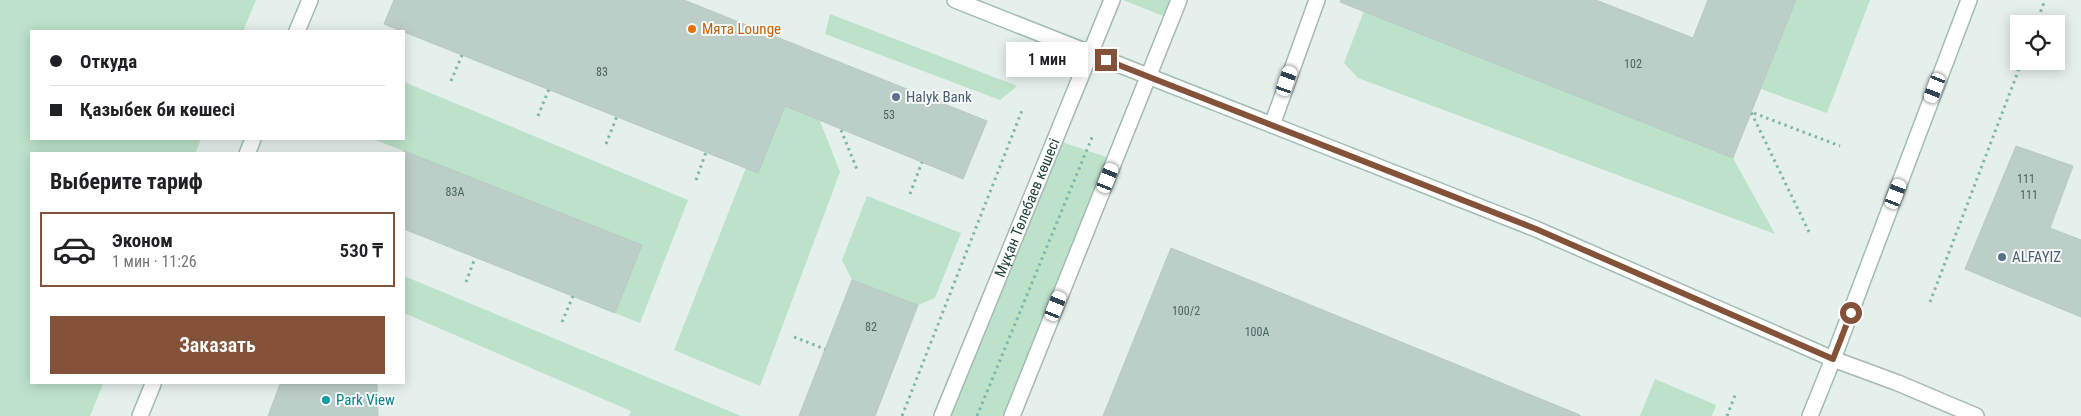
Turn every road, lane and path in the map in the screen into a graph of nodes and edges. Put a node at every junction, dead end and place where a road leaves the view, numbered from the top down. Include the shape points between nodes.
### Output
1 (310, 0) edge
2 (955, 0) edge
3 (1112, 0) edge
4 (1179, 0) edge
5 (1317, 0) edge
6 (1968, 0) edge
7 (2046, 0) edge
8 (2040, 15) edge
9 (297, 30) edge
10 (1091, 54) junction
11 (462, 55) dead end
12 (2019, 70) edge
13 (1149, 77) junction
14 (451, 81) dead end
15 (549, 90) dead end
16 (1023, 108) dead end
17 (538, 116) dead end
18 (617, 116) dead end
19 (1272, 125) junction
20 (841, 130) dead end
21 (1093, 135) dead end
22 (254, 140) edge
23 (606, 144) dead end
24 (1840, 146) dead end
25 (248, 152) edge
26 (706, 152) dead end
27 (922, 162) dead end
28 (858, 172) dead end
29 (696, 180) dead end
30 (910, 194) dead end
31 (1809, 232) dead end
32 (475, 258) dead end
33 (466, 282) dead end
34 (573, 296) dead end
35 (1930, 302) dead end
36 (562, 322) dead end
37 (794, 337) dead end
38 (824, 349) dead end
39 (1833, 359) junction
40 (153, 384) edge
41 (1736, 395) dead end
42 (140, 416) edge
43 (902, 416) edge
44 (942, 416) edge
45 (977, 416) edge
46 (1012, 416) edge
47 (1727, 416) edge
48 (1810, 416) edge
49 (1976, 416) edge

1 - 9 street
2 - 10 street
3 - 10 street, Мұқан Төлебаев көшесі
4 - 13 street
5 - 19 street
6 - 39 street
7 - 8 path
10 - 13 street
10 - 44 street, Мұқан Төлебаев көшесі
11 - 14 path
12 - 35 path
13 - 19 street
13 - 46 street
15 - 17 path
16 - 43 path
18 - 23 path
19 - 39 street via 1536,229
20 - 28 path
21 - 45 path, Мұқан Төлебаев көшесі
22 - 25 street
24 - 31 path via 1751,112
26 - 29 path
27 - 30 path
32 - 33 path
34 - 36 path
37 - 38 path
39 - 48 street
39 - 49 street
40 - 42 street
41 - 47 path

